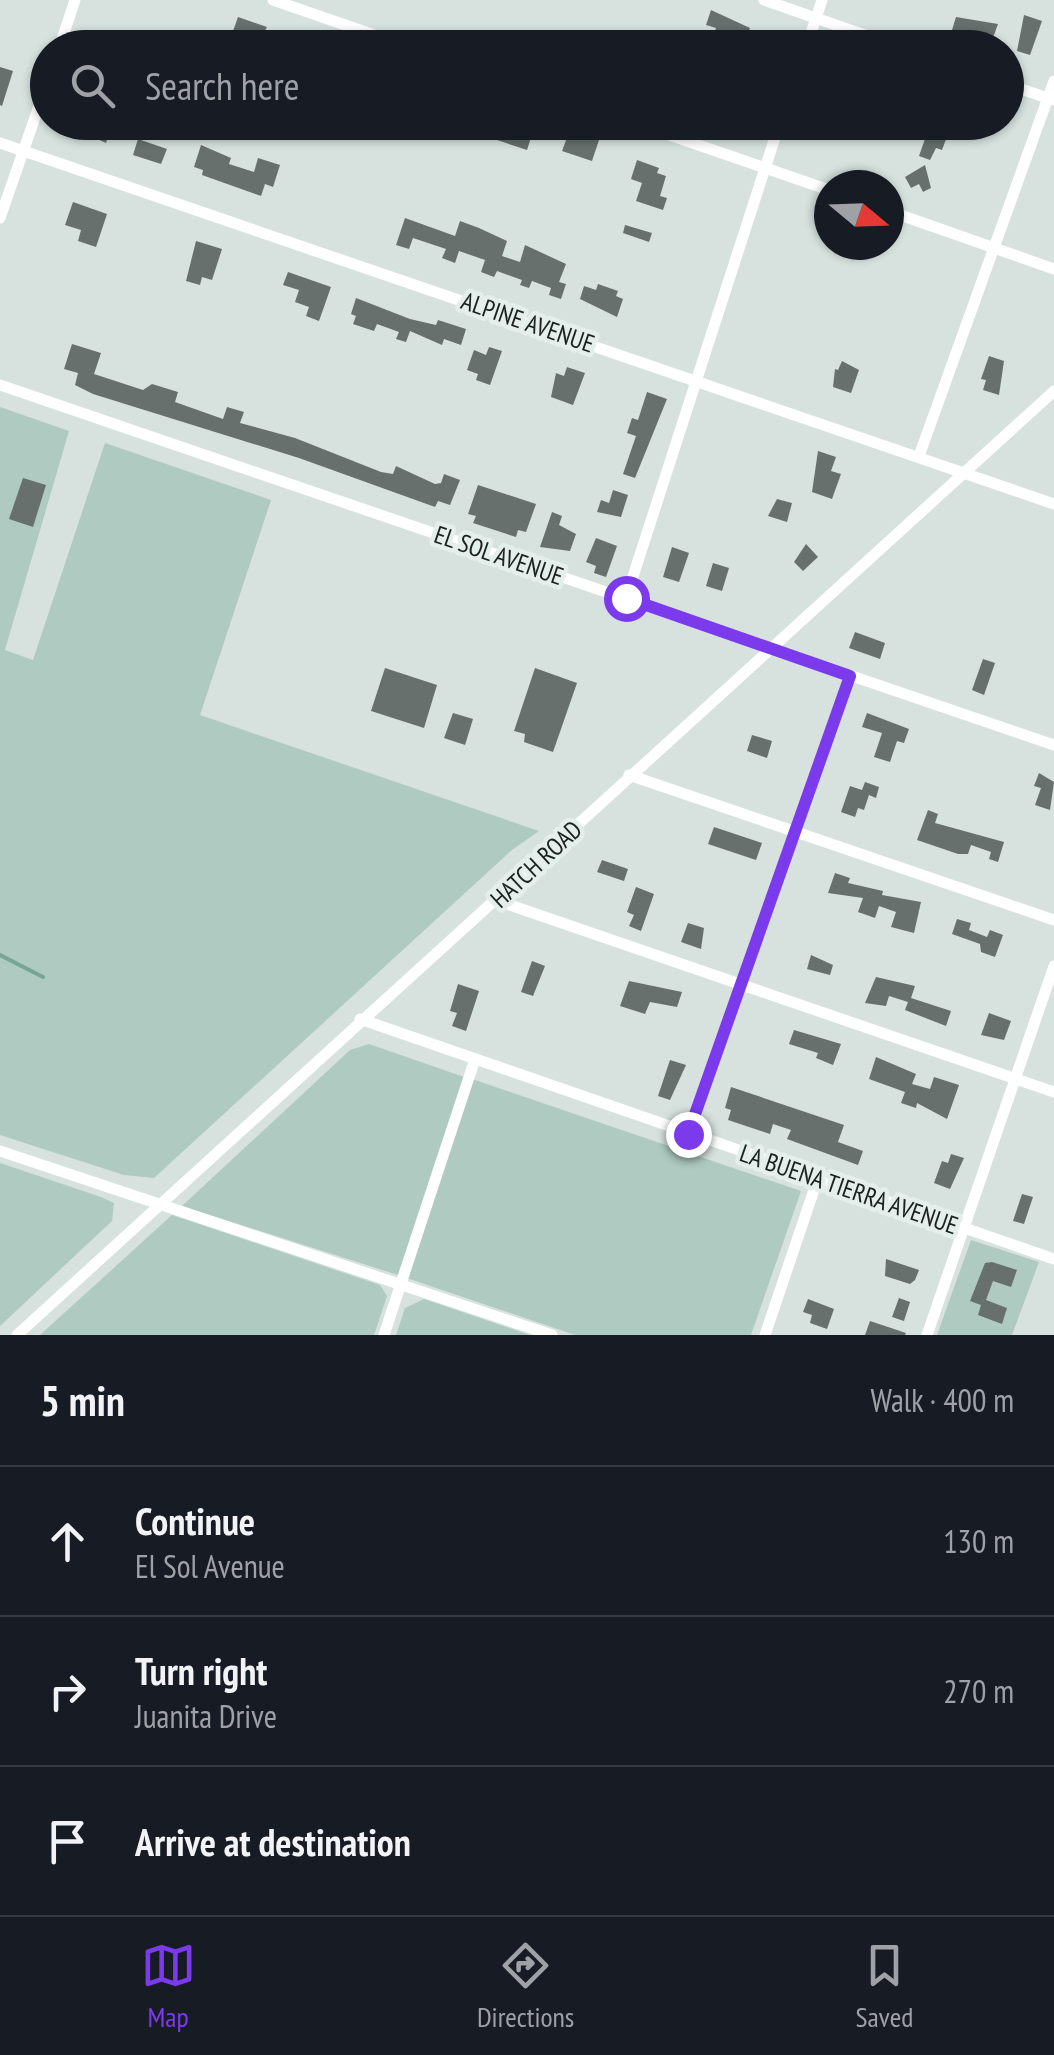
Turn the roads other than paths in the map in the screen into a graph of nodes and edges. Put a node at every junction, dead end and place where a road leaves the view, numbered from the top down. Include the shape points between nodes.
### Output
1 (76, 0) edge
2 (273, 0) edge
3 (764, 0) edge
4 (822, 0) edge
5 (816, 18) junction
6 (65, 30) edge
7 (360, 30) edge
8 (812, 30) edge
9 (850, 30) edge
10 (1054, 81) edge
11 (1024, 90) edge
12 (1051, 99) edge
13 (30, 131) edge
14 (684, 140) edge
15 (774, 140) edge
16 (0, 143) edge
17 (23, 151) junction
18 (765, 168) junction
19 (814, 185) edge
20 (904, 216) edge
21 (0, 218) edge
22 (996, 248) junction
23 (1054, 269) edge
24 (698, 380) junction
25 (0, 385) edge
26 (1054, 391) edge
27 (919, 456) junction
28 (964, 474) junction
29 (1054, 504) edge
30 (626, 598) junction
31 (770, 648) junction
32 (850, 676) junction
33 (1054, 745) edge
34 (630, 775) junction
35 (795, 833) junction
36 (498, 900) junction
37 (1054, 920) edge
38 (1054, 966) edge
39 (739, 985) junction
40 (360, 1019) junction
41 (475, 1059) junction
42 (1015, 1078) junction
43 (1054, 1092) edge
44 (688, 1134) junction
45 (0, 1152) edge
46 (818, 1178) junction
47 (160, 1206) junction
48 (964, 1228) junction
49 (1054, 1259) edge
50 (400, 1285) junction
51 (17, 1335) edge
52 (384, 1335) edge
53 (552, 1335) edge
54 (764, 1335) edge
55 (928, 1335) edge

1 - 6 street
2 - 7 street
3 - 5 street
4 - 5 street
5 - 8 street
5 - 9 street
10 - 12 street
11 - 12 street
12 - 22 street
13 - 17 street
14 - 18 street
15 - 18 street
16 - 17 street, ALPINE AVENUE
17 - 21 street
17 - 24 street, ALPINE AVENUE
18 - 19 street
18 - 24 street
20 - 22 street
22 - 23 street
22 - 27 street
24 - 27 street, ALPINE AVENUE
24 - 30 street
25 - 30 street, EL SOL AVENUE
26 - 28 street, HATCH ROAD
27 - 28 street, ALPINE AVENUE
28 - 29 street, ALPINE AVENUE
28 - 31 street, HATCH ROAD
30 - 31 street, EL SOL AVENUE
31 - 32 street, EL SOL AVENUE
31 - 34 street, HATCH ROAD
32 - 33 street, EL SOL AVENUE
32 - 35 street
34 - 35 street
34 - 36 street, HATCH ROAD
35 - 37 street
35 - 39 street
36 - 39 street
36 - 40 street, HATCH ROAD
38 - 42 street
39 - 42 street
39 - 44 street
40 - 41 street, LA BUENA TIERRA AVENUE
40 - 47 street, HATCH ROAD
41 - 44 street, LA BUENA TIERRA AVENUE
41 - 50 street
42 - 43 street
42 - 48 street
44 - 46 street, LA BUENA TIERRA AVENUE
45 - 47 street
46 - 48 street, LA BUENA TIERRA AVENUE
46 - 54 street
47 - 50 street
47 - 51 street, HATCH ROAD
48 - 49 street, LA BUENA TIERRA AVENUE
48 - 55 street
50 - 52 street
50 - 53 street

